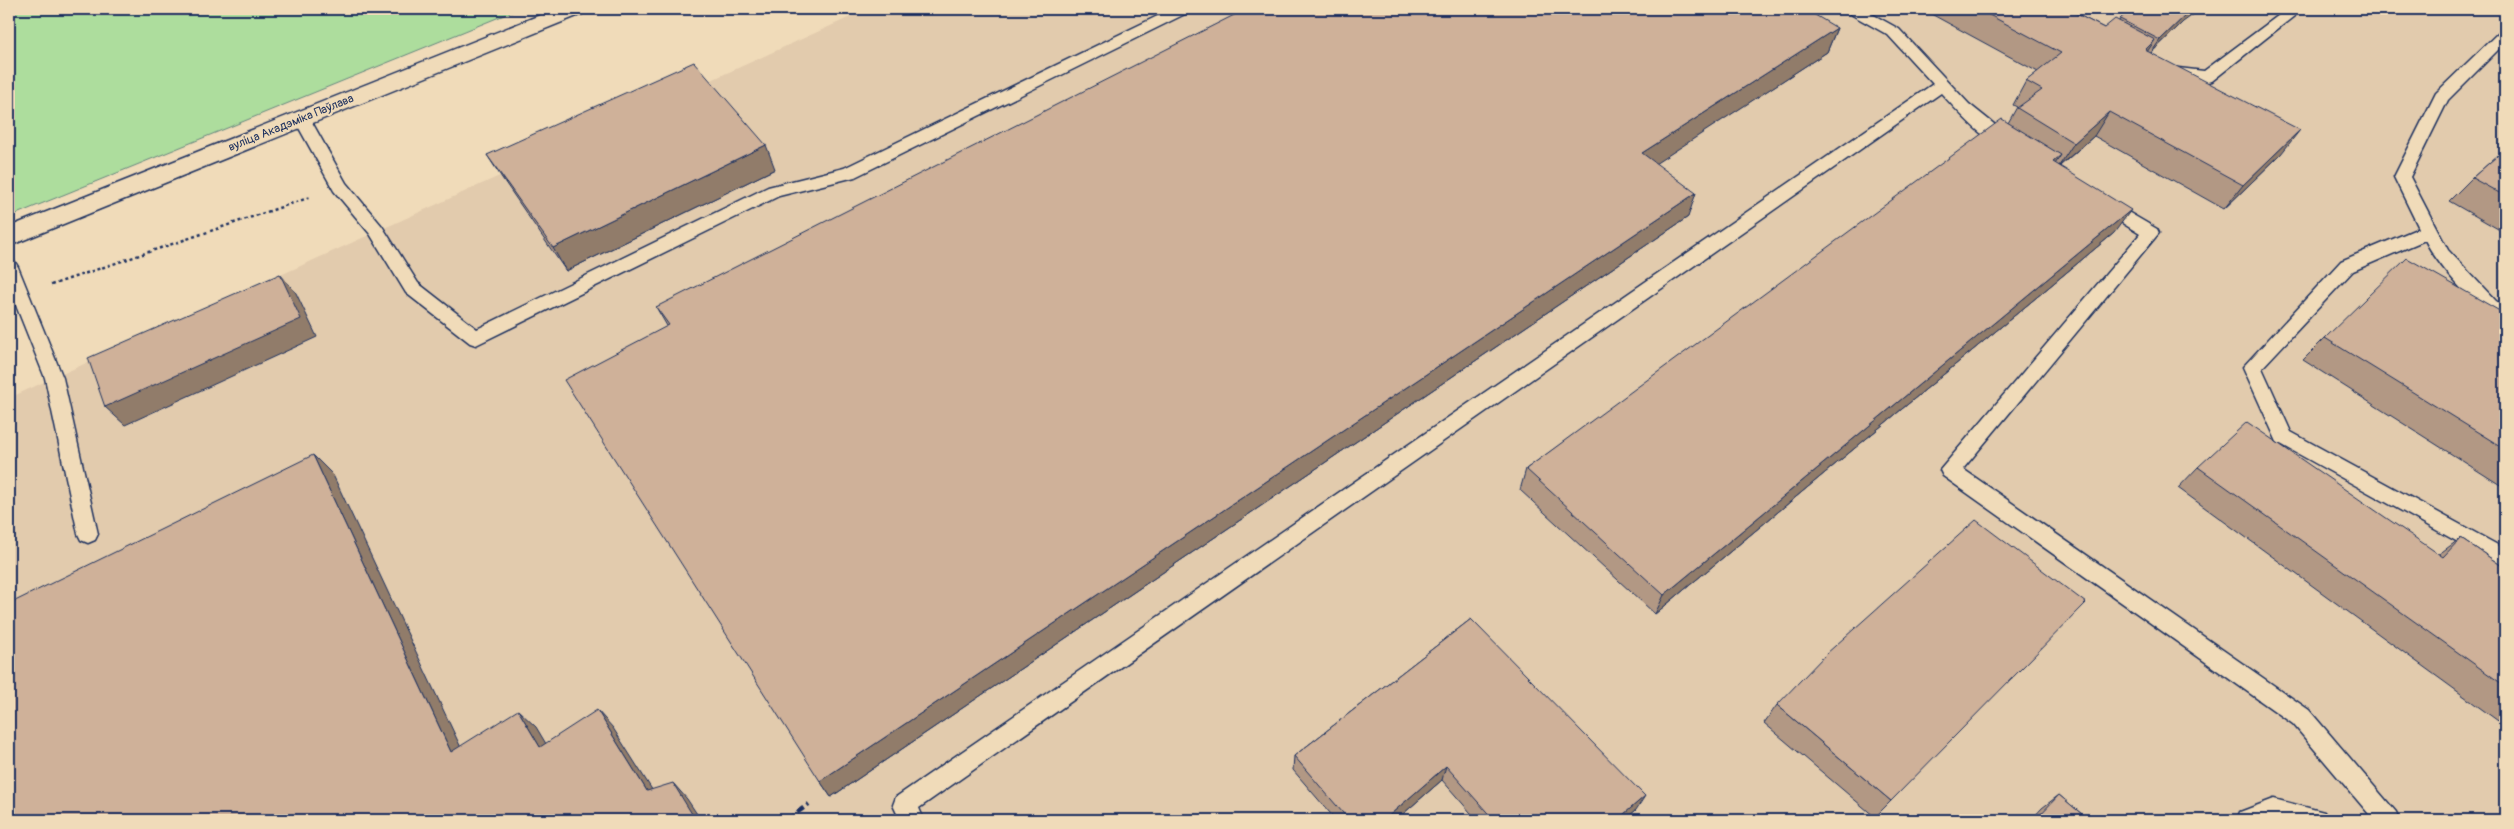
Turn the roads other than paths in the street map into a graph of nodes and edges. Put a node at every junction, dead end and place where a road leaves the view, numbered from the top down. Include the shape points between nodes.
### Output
1 (574, 9) edge
2 (1184, 9) edge
3 (1852, 9) edge
4 (2296, 9) edge
5 (2505, 34) edge
6 (2152, 63) edge
7 (1942, 85) junction
8 (302, 119) junction
9 (2026, 155) edge
10 (2092, 197) edge
11 (2429, 231) junction
12 (9, 237) edge
13 (9, 266) edge
14 (2505, 315) edge
15 (88, 534) dead end
16 (2505, 559) edge
17 (912, 820) edge
18 (2248, 820) edge
19 (2316, 820) edge
20 (2388, 820) edge

1 - 8 main road, вуліца Акадэміка Паўлава
2 - 8 lane via 849,173 774,191 476,338 412,288 376,230 340,188
3 - 7 lane via 1897,34
4 - 6 lane via 2207,77 2169,72
5 - 11 lane via 2442,97 2402,177
7 - 9 lane via 1992,135
7 - 17 lane via 904,806
8 - 12 main road, вуліца Акадэміка Паўлава
10 - 20 lane via 2151,233 1950,470 2300,717
11 - 14 lane via 2441,254 2490,306
11 - 16 lane via 2347,266 2252,366 2284,438
13 - 15 lane via 54,378
18 - 19 lane via 2274,810

